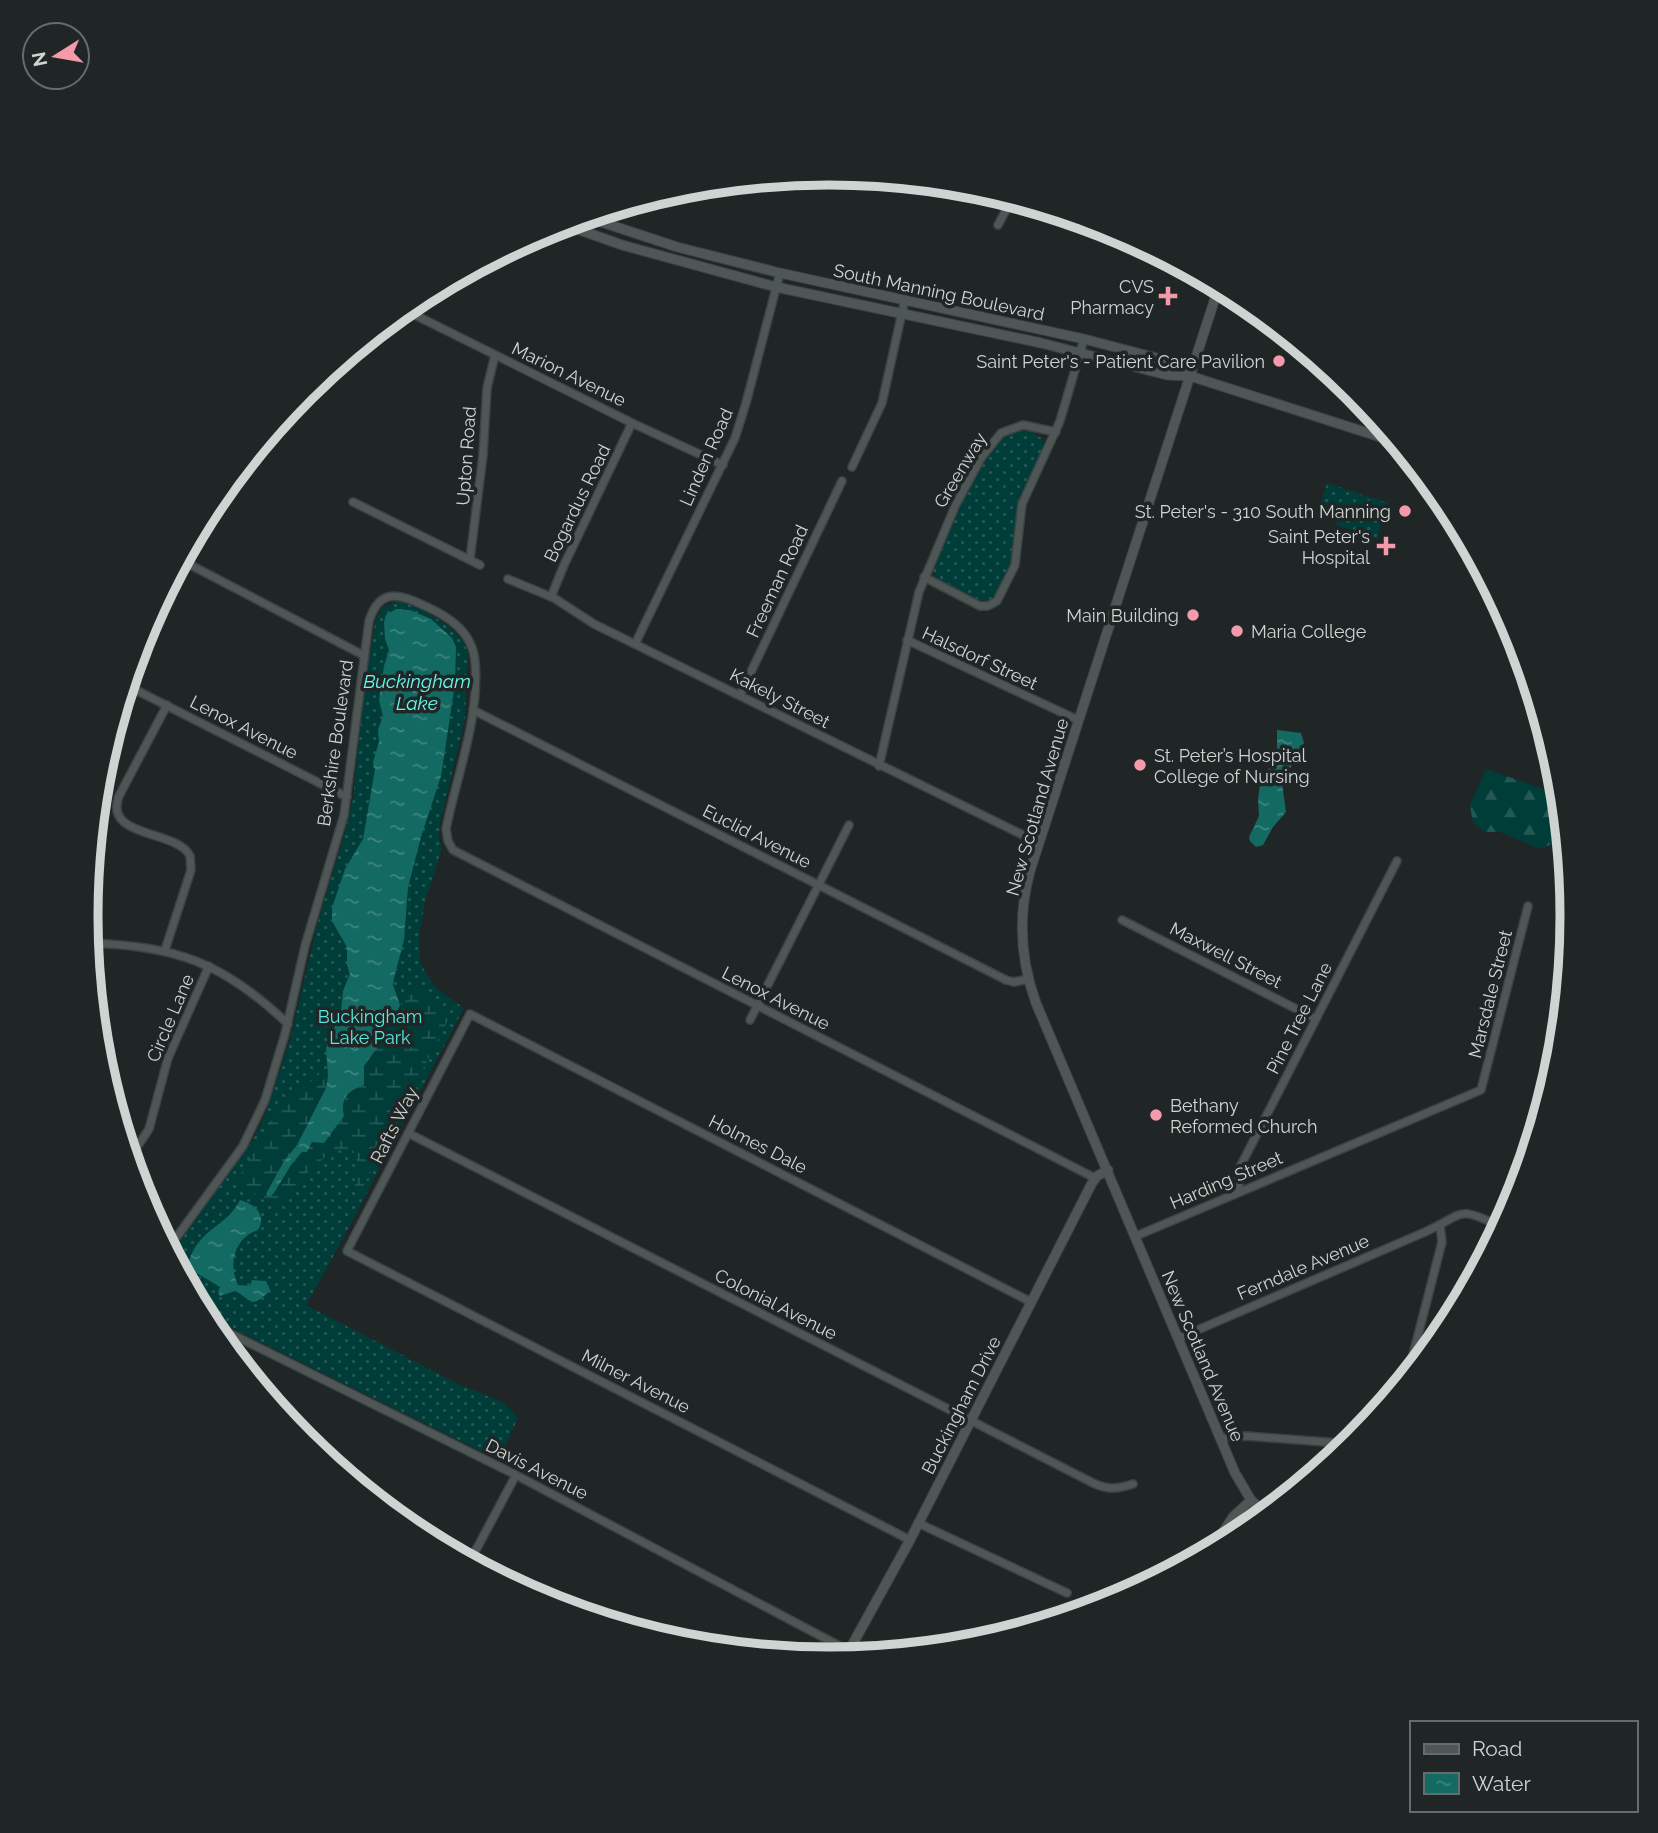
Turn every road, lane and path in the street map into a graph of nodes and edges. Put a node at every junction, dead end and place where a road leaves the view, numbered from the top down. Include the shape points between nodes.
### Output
1 (1007, 208) edge
2 (600, 222) edge
3 (998, 225) dead end
4 (579, 230) edge
5 (626, 231) junction
6 (622, 245) junction
7 (677, 247) junction
8 (674, 260) junction
9 (780, 273) junction
10 (776, 287) junction
11 (1216, 296) edge
12 (905, 299) junction
13 (903, 312) junction
14 (415, 315) edge
15 (1084, 339) junction
16 (1080, 352) junction
17 (495, 355) junction
18 (1190, 376) junction
19 (632, 423) junction
20 (1056, 432) junction
21 (1381, 437) edge
22 (723, 465) junction
23 (852, 467) dead end
24 (842, 481) dead end
25 (353, 502) dead end
26 (470, 559) junction
27 (189, 564) edge
28 (480, 565) dead end
29 (924, 577) junction
30 (508, 579) dead end
31 (551, 597) junction
32 (907, 640) junction
33 (635, 644) junction
34 (363, 655) junction
35 (135, 689) edge
36 (740, 695) junction
37 (167, 705) junction
38 (473, 710) junction
39 (1078, 720) junction
40 (879, 766) junction
41 (347, 797) junction
42 (849, 825) dead end
43 (448, 841) joint
44 (1039, 844) junction
45 (1397, 861) dead end
46 (818, 885) junction
47 (1528, 906) dead end
48 (1122, 920) dead end
49 (99, 944) edge
50 (165, 950) junction
51 (208, 966) junction
52 (1028, 979) junction
53 (757, 1006) junction
54 (470, 1014) joint
55 (1316, 1019) junction
56 (750, 1020) dead end
57 (288, 1024) junction
58 (1482, 1089) joint
59 (408, 1133) junction
60 (136, 1149) edge
61 (1108, 1170) junction
62 (1095, 1178) junction
63 (1239, 1192) junction
64 (1492, 1223) edge
65 (1440, 1225) junction
66 (1136, 1236) junction
67 (174, 1241) edge
68 (347, 1251) joint
69 (1031, 1302) junction
70 (228, 1332) edge
71 (1179, 1338) junction
72 (1414, 1356) edge
73 (970, 1422) junction
74 (1221, 1438) junction
75 (1336, 1443) edge
76 (516, 1475) junction
77 (1133, 1484) dead end
78 (1251, 1500) junction
79 (1258, 1507) edge
80 (918, 1523) junction
81 (1224, 1531) edge
82 (910, 1540) junction
83 (473, 1555) edge
84 (1067, 1593) dead end
85 (834, 1647) edge
86 (851, 1647) edge

1 - 3 street
2 - 5 street, South Manning Boulevard
4 - 6 street, South Manning Boulevard
5 - 6 street
5 - 7 street, South Manning Boulevard
6 - 8 street, South Manning Boulevard
7 - 8 street
7 - 9 street, South Manning Boulevard
8 - 10 street, South Manning Boulevard
9 - 10 street, Linden Road
9 - 12 street, South Manning Boulevard
10 - 13 street, South Manning Boulevard
10 - 22 street, Linden Road via 743,415
11 - 18 street, New Scotland Avenue
12 - 13 street
12 - 15 street, South Manning Boulevard
13 - 16 street, South Manning Boulevard
13 - 23 street via 882,404
14 - 17 street, Marion Avenue
15 - 16 street
15 - 18 street, South Manning Boulevard via 1172,362
16 - 18 street, South Manning Boulevard via 1167,375
16 - 20 street
17 - 19 street, Marion Avenue
17 - 26 street, Upton Road via 487,388
18 - 21 street, South Manning Boulevard
18 - 39 street, New Scotland Avenue
19 - 22 street, Marion Avenue
19 - 31 street, Bogardus Road
20 - 29 street, Greenway via 1020,425 996,438 956,504
20 - 29 street via 1023,499 1016,562 997,601 980,606
22 - 33 street, Linden Road
24 - 36 street, Freeman Road
25 - 26 street
26 - 28 street
27 - 34 street
29 - 32 street, Greenway
30 - 31 street, Kakely Street
31 - 33 street, Kakely Street
32 - 39 street, Halsdorf Street
32 - 40 street, Greenway
33 - 36 street, Kakely Street
34 - 38 street, Berkshire Boulevard via 370,617 383,598 407,597 436,611 464,633 472,648
34 - 41 street, Berkshire Boulevard
35 - 37 street, Lenox Avenue
36 - 40 street, Kakely Street
37 - 41 street, Lenox Avenue
37 - 50 street via 117,804 125,824 179,844 190,856 191,870
38 - 43 street, Berkshire Boulevard via 448,818
38 - 46 street, Euclid Avenue
39 - 44 street, New Scotland Avenue
40 - 44 street, Kakely Street
41 - 57 street, Berkshire Boulevard
42 - 46 street
43 - 53 street, Lenox Avenue via 458,854
44 - 52 street, New Scotland Avenue via 1023,913
45 - 55 street, Pine Tree Lane
46 - 52 street, Euclid Avenue via 1006,980
46 - 53 street
47 - 58 street, Marsdale Street
48 - 55 street, Maxwell Street
49 - 50 street
50 - 51 street
51 - 57 street via 245,988
51 - 60 street, Circle Lane via 168,1058 149,1129
52 - 61 street, New Scotland Avenue
53 - 56 street
53 - 62 street, Lenox Avenue
54 - 59 street, Rafts Way
54 - 69 street, Holmes Dale
55 - 63 street, Pine Tree Lane via 1239,1169
57 - 67 street, Berkshire Boulevard via 265,1100 247,1138
58 - 63 street, Harding Street
59 - 68 street, Rafts Way
59 - 73 street, Colonial Avenue
61 - 62 street
61 - 66 street, New Scotland Avenue
62 - 69 street, Buckingham Drive
63 - 66 street, Harding Street
64 - 65 street, Ferndale Avenue via 1467,1213
65 - 71 street, Ferndale Avenue
65 - 72 street via 1442,1242
66 - 71 street, New Scotland Avenue
68 - 82 street, Milner Avenue
69 - 73 street, Buckingham Drive
70 - 76 street, Davis Avenue
71 - 74 street, New Scotland Avenue
73 - 77 street, Colonial Avenue via 1102,1487
73 - 80 street, Buckingham Drive
74 - 75 street
74 - 78 street, New Scotland Avenue
76 - 83 street
76 - 85 street, Davis Avenue
78 - 79 street, New Scotland Avenue
78 - 81 street
80 - 82 street, Buckingham Drive
80 - 84 street
82 - 86 street, Buckingham Drive

